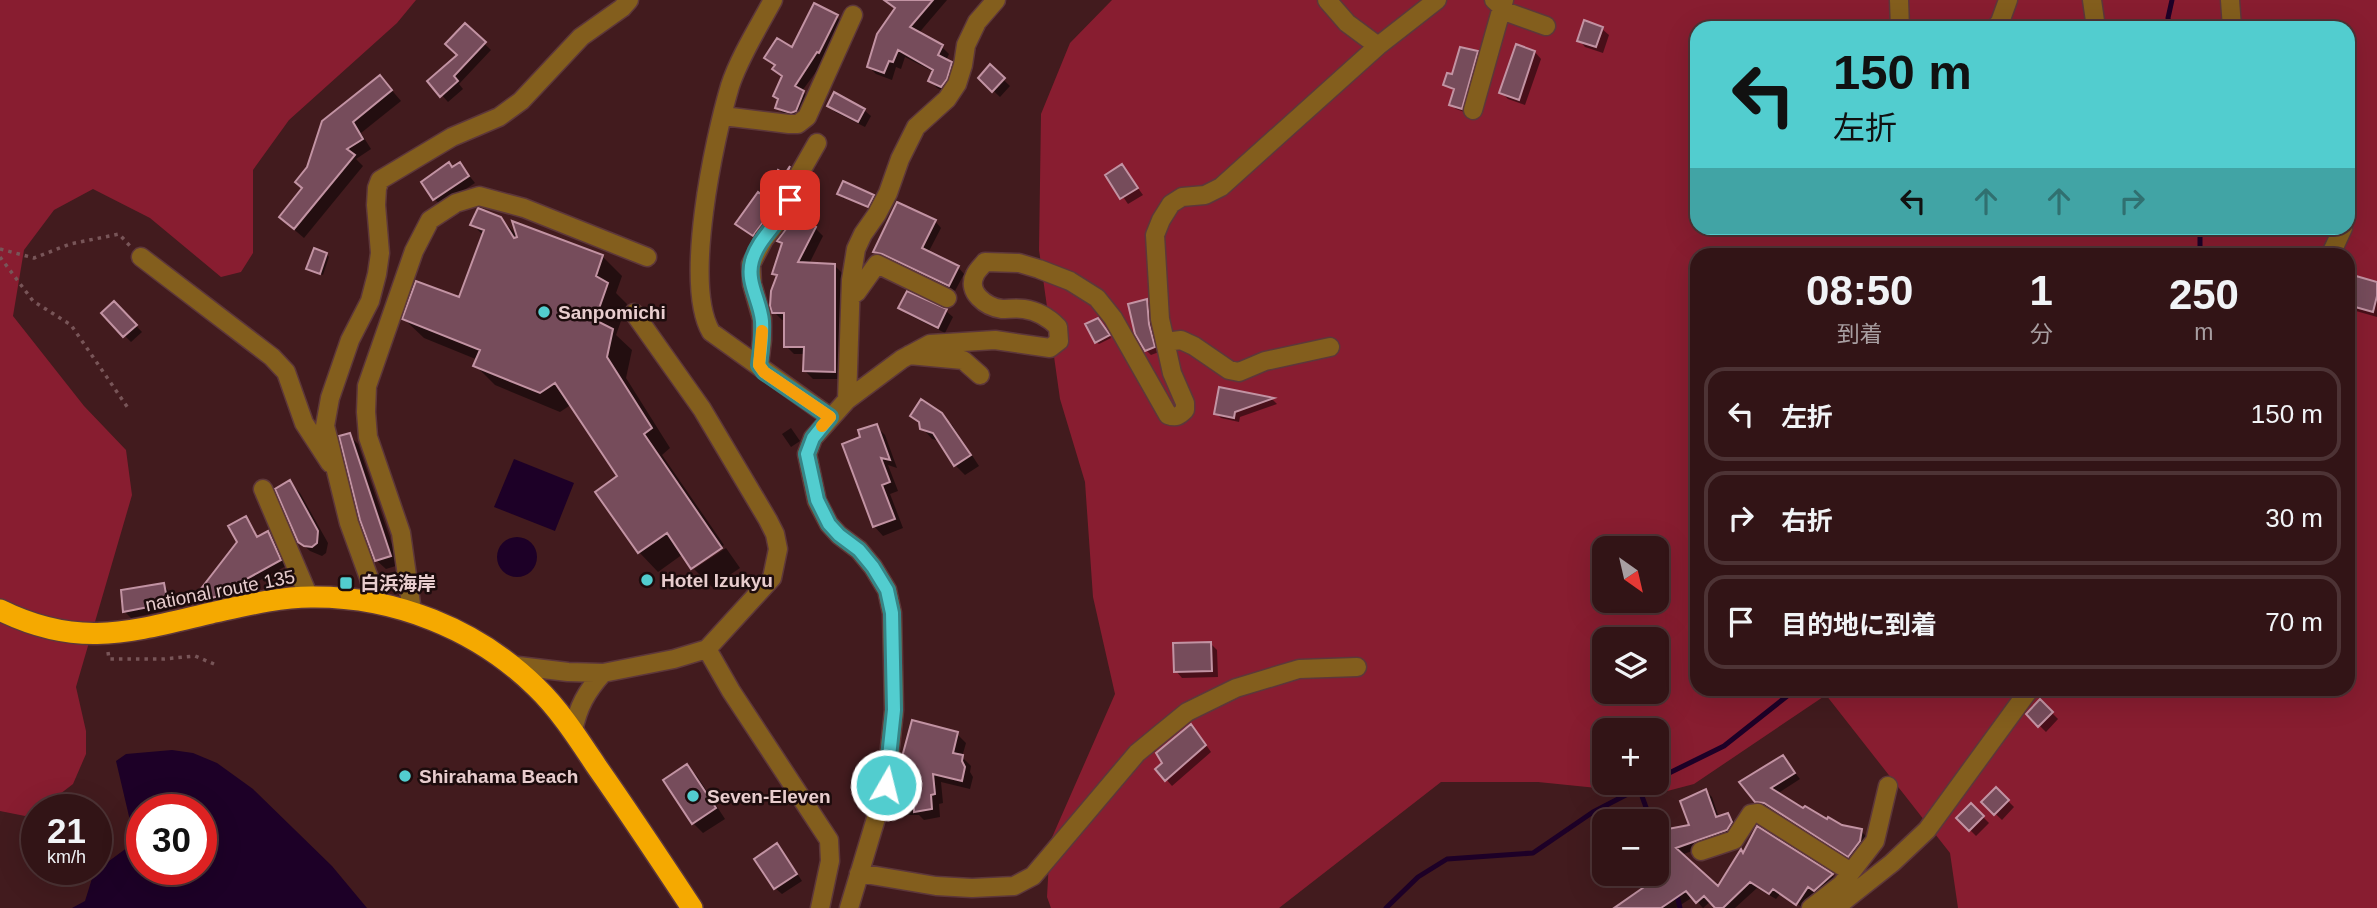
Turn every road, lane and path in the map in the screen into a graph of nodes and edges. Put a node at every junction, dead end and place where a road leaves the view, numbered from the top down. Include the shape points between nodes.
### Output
1 (629, 0) edge
2 (773, 0) edge
3 (996, 0) edge
4 (1327, 0) edge
5 (1437, 0) edge
6 (1899, 0) edge
7 (2008, 0) edge
8 (2092, 0) edge
9 (2231, 0) edge
10 (1499, 2) edge
11 (853, 15) dead end
12 (1900, 21) edge
13 (2000, 21) edge
14 (2095, 21) edge
15 (2232, 21) edge
16 (1546, 26) dead end
17 (1378, 46) junction
18 (1473, 110) dead end
19 (723, 116) junction
20 (817, 143) dead end
21 (0, 249) edge
22 (0, 257) edge
23 (141, 257) joint
24 (647, 257) dead end
25 (850, 296) junction
26 (947, 298) dead end
27 (634, 313) dead end
28 (1165, 342) junction
29 (1330, 347) dead end
30 (909, 355) junction
31 (759, 365) junction
32 (980, 375) dead end
33 (847, 400) junction
34 (128, 408) dead end
35 (830, 417) junction
36 (335, 468) junction
37 (263, 489) dead end
38 (309, 597) junction
39 (376, 604) junction
40 (0, 610) edge
41 (412, 611) junction
42 (105, 634) junction
43 (707, 649) junction
44 (214, 664) dead end
45 (510, 664) junction
46 (1357, 667) dead end
47 (603, 673) junction
48 (2025, 696) edge
49 (573, 732) junction
50 (1888, 786) dead end
51 (1701, 851) dead end
52 (1851, 872) junction
53 (859, 873) junction
54 (692, 908) edge
55 (820, 908) edge
56 (849, 908) edge
57 (1811, 908) edge
58 (1835, 908) edge

1 - 36 street via 581,37 521,102 380,180 377,274 326,415
2 - 19 street via 731,84
3 - 25 street via 977,22 957,84 916,127 888,193 863,234 856,249
4 - 17 street
5 - 17 street
6 - 12 street
7 - 13 street
8 - 14 street
9 - 15 street
10 - 16 street via 1507,12
10 - 18 street
11 - 19 street via 802,121 789,124
17 - 28 street via 1221,187 1171,204 1156,235
19 - 31 street via 699,245 701,306 711,332
20 - 31 street via 785,212 751,264 762,319
21 - 23 path via 34,258 70,244 119,234
22 - 34 path via 33,301 71,325
23 - 36 street via 286,372 304,424
24 - 41 street via 524,208 479,196 456,203 430,220 414,251 367,386 368,437 401,533
25 - 26 street via 877,264
25 - 33 street
27 - 43 street via 702,409 775,534 778,549 772,579
28 - 29 street via 1181,340 1239,372 1265,361
28 - 30 street via 1185,403 1185,410 1173,417 1097,298 1039,269 996,261 985,262 975,275 977,296 990,306 1046,316 1058,327 1059,341 1050,348 995,340 930,344
30 - 32 street via 963,360
30 - 33 street
31 - 35 street
33 - 35 street
35 - 53 street via 807,454 817,500 829,524 873,567 887,590 892,613 891,746 886,785
36 - 39 street
37 - 38 street
38 - 39 highway, national route 135
38 - 42 highway, national route 135
39 - 41 highway, national route 135
40 - 42 highway, national route 135 via 37,626 79,635
41 - 45 highway, national route 135 via 454,629
42 - 44 path via 109,659 195,656
43 - 47 street
43 - 55 street via 829,840 830,861
45 - 47 street
45 - 49 highway, national route 135
46 - 53 street via 1299,669 1236,688 1187,712 1137,753 1033,876 1014,887 936,886
47 - 49 street via 586,692
48 - 58 street via 1927,830
49 - 54 highway, national route 135
50 - 52 street via 1875,841
51 - 52 street via 1734,840 1751,814 1758,813
52 - 57 street
53 - 56 street

